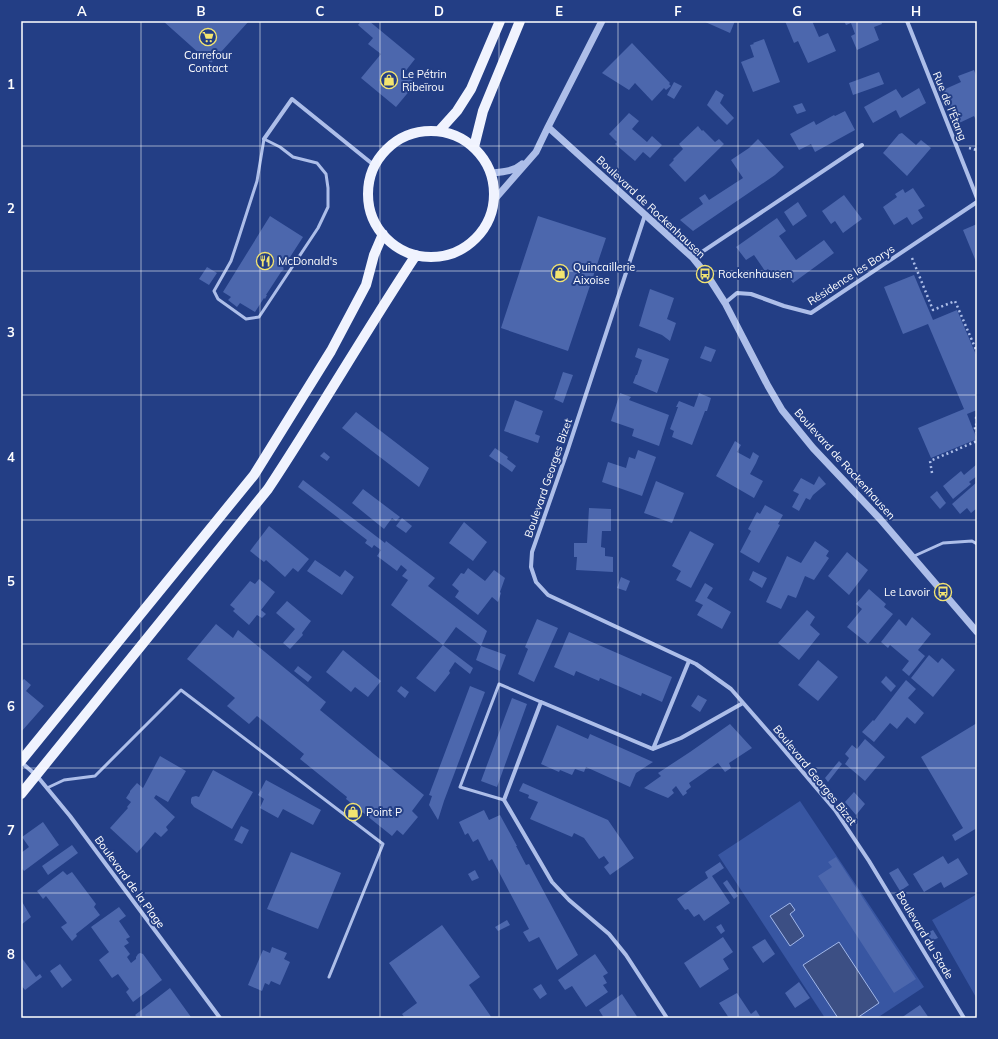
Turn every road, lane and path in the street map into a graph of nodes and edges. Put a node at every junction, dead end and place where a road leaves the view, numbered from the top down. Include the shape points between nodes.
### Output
1 (500, 21) edge
2 (520, 21) edge
3 (602, 21) edge
4 (907, 21) edge
5 (548, 127) junction
6 (439, 131) junction
7 (264, 139) junction
8 (862, 145) dead end
9 (474, 148) junction
10 (536, 152) junction
11 (374, 166) junction
12 (491, 173) junction
13 (977, 198) edge
14 (494, 200) junction
15 (977, 202) edge
16 (645, 215) junction
17 (382, 234) junction
18 (908, 249) junction
19 (416, 255) junction
20 (693, 258) junction
21 (725, 303) junction
22 (977, 352) edge
23 (977, 424) edge
24 (977, 433) edge
25 (977, 442) edge
26 (932, 473) dead end
27 (977, 544) edge
28 (912, 557) junction
29 (977, 632) edge
30 (689, 661) junction
31 (541, 702) junction
32 (742, 703) junction
33 (653, 749) junction
34 (21, 762) edge
35 (37, 776) junction
36 (47, 788) junction
37 (21, 794) edge
38 (504, 800) junction
39 (869, 861) joint
40 (329, 977) dead end
41 (220, 1018) edge
42 (667, 1018) edge
43 (964, 1018) edge

1 - 6 main road via 471,89
2 - 9 main road via 483,111
3 - 5 street
4 - 13 street, Rue de l'Étang
5 - 10 street
5 - 16 street, Boulevard de Rockenhausen
6 - 9 main road via 458,137
6 - 11 main road via 424,131 394,142
7 - 7 lane via 257,181 238,240 231,261 214,290 218,299 246,319 259,317 318,228 328,206 326,174 318,163 293,157
7 - 11 street via 292,99
8 - 20 street
9 - 12 main road via 484,159
10 - 12 street via 518,168
10 - 14 street
11 - 17 main road via 368,201 373,219
12 - 14 main road
14 - 19 main road via 490,218 481,233 468,246 451,254 433,257
15 - 18 street, Résidence les Borys
16 - 20 street, Boulevard de Rockenhausen
16 - 30 street, Boulevard Georges Bizet via 532,552 531,567 536,582 548,595
17 - 19 main road via 397,247
17 - 34 main road via 366,285 331,351 254,475
18 - 21 street, Résidence les Borys via 811,313 751,294 737,293
18 - 22 path via 933,310 955,301
19 - 35 main road via 268,489
20 - 21 street, Boulevard de Rockenhausen
21 - 28 street, Boulevard de Rockenhausen via 782,410
23 - 24 path via 974,426
25 - 26 path via 930,461
27 - 28 lane via 972,541 943,544
28 - 29 street, Boulevard de Rockenhausen
30 - 32 street, Boulevard Georges Bizet via 731,689
30 - 33 street
31 - 33 street
31 - 38 street
31 - 38 lane via 499,684 460,787
32 - 33 street via 681,738
32 - 39 street, Boulevard Georges Bizet via 834,810
34 - 35 street, Boulevard de la Plage
35 - 36 street, Boulevard de la Plage
35 - 37 main road
36 - 40 lane via 64,780 96,776 181,690 383,844
36 - 41 street, Boulevard de la Plage
38 - 42 street via 552,882 609,934 626,955
39 - 43 street, Boulevard du Stade

